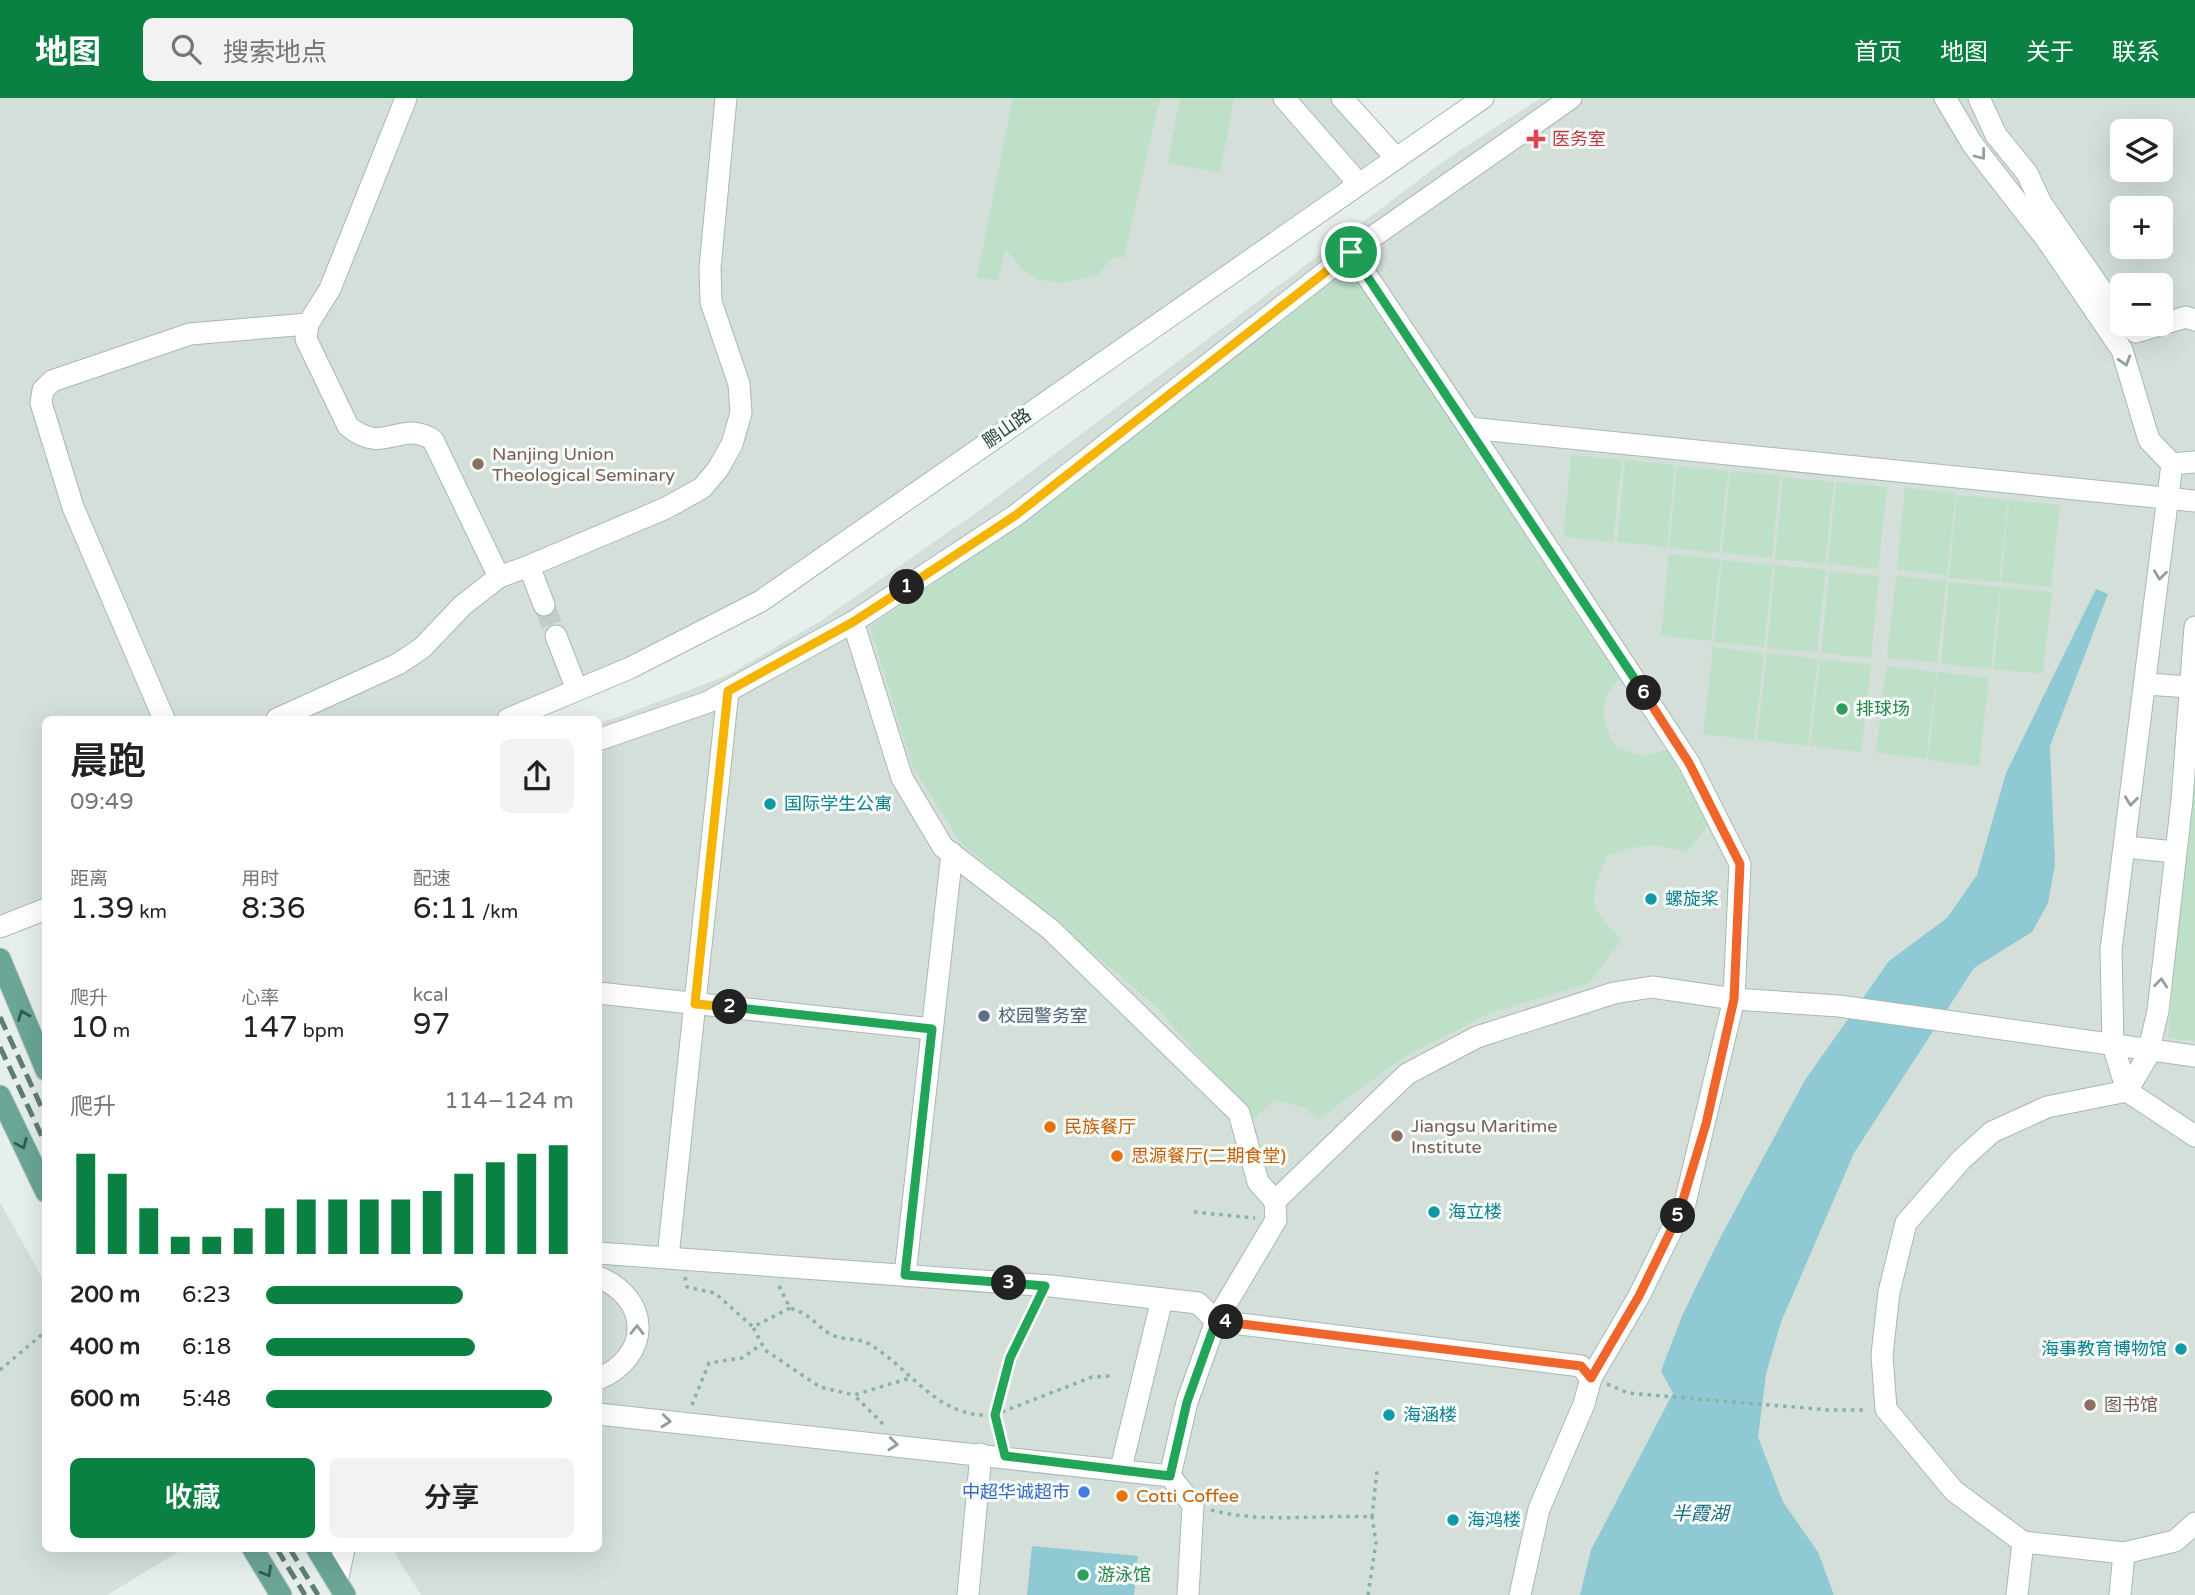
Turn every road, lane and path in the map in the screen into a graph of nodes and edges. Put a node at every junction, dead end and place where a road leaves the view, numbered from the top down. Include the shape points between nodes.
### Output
1 (406, 98) edge
2 (726, 98) edge
3 (1284, 98) edge
4 (1342, 98) edge
5 (1483, 98) edge
6 (1571, 98) edge
7 (1945, 98) edge
8 (1979, 98) edge
9 (1396, 158) junction
10 (1359, 184) junction
11 (1351, 252) junction
12 (2110, 301) edge
13 (2195, 320) edge
14 (2173, 321) edge
15 (308, 324) junction
16 (1469, 428) junction
17 (2195, 462) edge
18 (2172, 464) junction
19 (2170, 498) junction
20 (2195, 501) edge
21 (529, 566) junction
22 (499, 577) junction
23 (544, 605) tunnel mouth
24 (853, 622) junction
25 (2195, 627) edge
26 (556, 635) tunnel mouth
27 (2146, 684) junction
28 (2190, 687) junction
29 (577, 690) junction
30 (728, 691) junction
31 (163, 716) edge
32 (282, 716) edge
33 (515, 716) edge
34 (602, 739) edge
35 (2124, 847) junction
36 (2175, 852) junction
37 (952, 853) junction
38 (42, 911) edge
39 (0, 927) edge
40 (0, 960) edge
41 (602, 993) edge
42 (1734, 999) junction
43 (695, 1004) junction
44 (932, 1029) junction
45 (2113, 1045) junction
46 (2148, 1050) junction
47 (2195, 1056) edge
48 (42, 1060) edge
49 (2127, 1091) junction
50 (0, 1096) edge
51 (2195, 1136) edge
52 (42, 1184) edge
53 (1275, 1211) junction
54 (1194, 1212) dead end
55 (602, 1253) edge
56 (674, 1257) junction
57 (769, 1265) junction
58 (905, 1275) junction
59 (602, 1279) edge
60 (1045, 1286) junction
61 (1163, 1299) junction
62 (790, 1308) junction
63 (1216, 1321) junction
64 (753, 1327) junction
65 (42, 1334) edge
66 (762, 1344) junction
67 (0, 1370) edge
68 (1111, 1376) dead end
69 (602, 1378) edge
70 (910, 1378) junction
71 (1591, 1378) junction
72 (854, 1395) junction
73 (1886, 1409) junction
74 (690, 1410) dead end
75 (602, 1414) edge
76 (995, 1415) junction
77 (900, 1445) junction
78 (981, 1454) junction
79 (1005, 1456) junction
80 (1121, 1468) junction
81 (1377, 1471) dead end
82 (1170, 1476) junction
83 (1194, 1505) junction
84 (1372, 1517) junction
85 (2195, 1523) edge
86 (2023, 1542) junction
87 (255, 1552) edge
88 (319, 1552) edge
89 (344, 1552) edge
90 (2124, 1553) junction
91 (341, 1588) edge
92 (281, 1595) edge
93 (968, 1595) edge
94 (1188, 1595) edge
95 (1368, 1595) edge
96 (1520, 1595) edge
97 (2017, 1595) edge
98 (2120, 1595) edge

1 - 15 street via 331,289
2 - 21 street via 710,268 712,303 739,384 741,413 732,444 702,488
3 - 10 street
4 - 9 street
5 - 9 street, 鹏山路
6 - 11 street
7 -> 18 street via 1973,145 2047,240 2122,350 2149,440
8 - 12 street via 1996,135 2027,173 2041,203
9 - 10 street, 鹏山路
10 - 29 street, 鹏山路 via 761,601 689,640
11 - 16 street
11 - 24 street via 1016,515
13 - 14 street
15 - 22 street via 306,339 348,426 359,436 381,441 422,432 433,440
15 - 31 street via 190,334 52,381 43,390 41,403 73,508
16 - 19 street
16 - 42 street via 1689,763 1740,864
17 - 18 street
18 - 19 street
19 - 20 street
19 -> 27 street
21 - 22 street
21 - 23 street
22 - 32 street via 463,605 422,649
24 - 30 street
24 - 37 street via 902,778 943,847
25 - 28 street
26 - 29 street
27 - 28 street
27 -> 35 street
28 - 36 street
29 - 33 street, 鹏山路
30 - 34 street
30 - 43 street
35 - 36 street
35 - 45 street via 2111,950
46 -> 36 street via 2158,1011
37 - 44 street
37 - 53 street via 1050,929 1239,1113 1258,1182
38 - 39 street
48 -> 40 main road
41 - 43 street
42 - 45 street via 1839,1006
42 - 53 street via 1652,987 1602,997 1477,1037 1407,1074
42 - 71 street via 1685,1203
43 - 44 street
43 - 56 street
44 - 58 street
45 - 46 street
45 - 49 street
46 - 47 street
46 - 49 street
49 - 51 street
49 - 73 street via 2046,1107 1992,1132 1906,1223 1889,1292 1882,1355
50 -> 52 main road
53 - 54 path
53 - 63 street
55 - 56 street
56 - 57 street
56 - 64 path via 687,1287 715,1293
57 - 58 street
57 - 62 path
58 - 60 street
69 -> 59 street via 628,1360 639,1326 627,1295
60 - 61 street
60 - 76 path via 1010,1358
61 - 63 street via 1198,1303
61 - 80 street
62 - 64 path
62 - 70 path via 808,1314 831,1335 870,1343
63 - 71 street via 1581,1366
63 - 82 street via 1187,1402
64 - 66 path
65 - 67 path
66 - 72 path via 820,1387
66 - 74 path via 742,1358 709,1363
68 - 76 path via 1092,1377
70 - 72 path
70 - 76 path via 931,1397 979,1416
71 - 73 path via 1628,1393 1829,1410
71 - 96 street via 1539,1509
72 - 77 path
73 - 86 street via 1955,1491
75 -> 77 street
76 - 79 path
77 - 78 street
78 - 79 street
78 - 93 street
79 - 80 street
80 - 82 street
81 - 84 path
82 - 83 street
83 - 84 path via 1261,1518
83 - 94 street
84 - 95 path via 1376,1542
85 - 90 street via 2175,1541
86 - 90 street
86 - 97 street
87 -> 92 main road
88 - 91 main road
89 - 91 street
90 - 98 street

